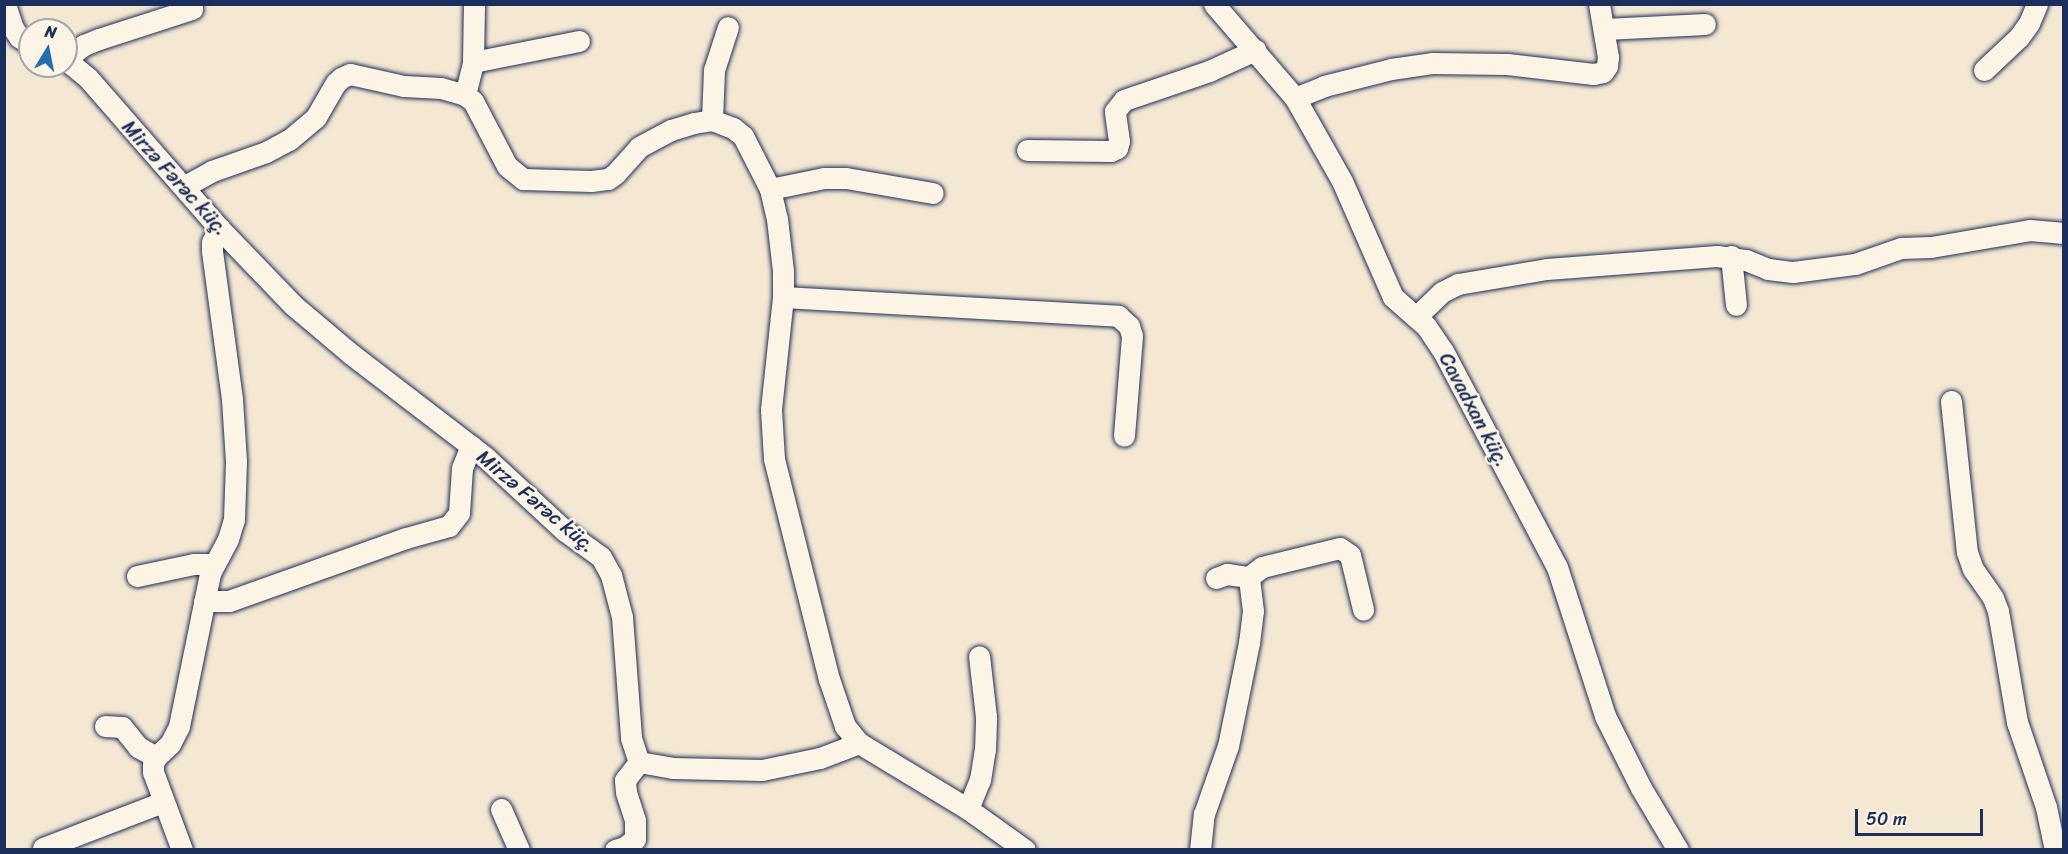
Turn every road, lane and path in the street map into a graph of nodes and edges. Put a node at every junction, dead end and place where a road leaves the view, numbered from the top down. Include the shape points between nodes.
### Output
1 (4, 4) edge
2 (474, 4) edge
3 (1214, 4) edge
4 (1599, 4) edge
5 (2037, 4) edge
6 (192, 9) dead end
7 (1705, 24) dead end
8 (728, 27) dead end
9 (1605, 29) junction
10 (18, 36) edge
11 (579, 41) dead end
12 (78, 50) edge
13 (1255, 50) junction
14 (473, 62) junction
15 (78, 70) edge
16 (1984, 70) dead end
17 (465, 95) junction
18 (1295, 98) junction
19 (712, 120) junction
20 (1027, 150) dead end
21 (185, 186) junction
22 (770, 189) junction
23 (933, 193) dead end
24 (219, 228) junction
25 (2064, 232) edge
26 (1731, 256) junction
27 (783, 297) junction
28 (1736, 305) dead end
29 (1416, 317) junction
30 (1951, 401) dead end
31 (1124, 436) dead end
32 (471, 446) junction
33 (214, 564) junction
34 (137, 576) dead end
35 (1250, 577) junction
36 (1216, 578) dead end
37 (204, 601) junction
38 (1363, 609) dead end
39 (979, 656) dead end
40 (105, 726) dead end
41 (859, 743) junction
42 (156, 757) junction
43 (639, 762) junction
44 (163, 802) junction
45 (501, 809) dead end
46 (968, 809) junction
47 (638, 844) edge
48 (1016, 847) edge
49 (44, 848) dead end
50 (182, 849) edge
51 (519, 849) edge
52 (615, 849) edge
53 (1200, 849) edge
54 (1678, 849) edge
55 (2055, 849) edge

1 - 10 street
2 - 14 street
3 - 13 street, Cavadxan küç.
4 - 9 street
5 - 16 street via 2019,37
6 - 12 street via 99,39
7 - 9 street
8 - 19 street via 714,70
9 - 18 street via 1607,66 1603,72 1507,64 1424,64 1324,86
11 - 14 street
13 - 18 street, Cavadxan küç.
13 - 20 street via 1209,71 1124,100 1115,111 1119,141 1111,152
14 - 17 street
15 - 21 street, Mirzə Fərəc küç.
17 - 19 street via 507,166 523,179 608,178 651,139 682,126
17 - 21 street via 350,74 336,83 316,117 289,140
18 - 29 street, Cavadxan küç. via 1342,181 1387,287
19 - 22 street via 743,136
21 - 24 street, Mirzə Fərəc küç.
22 - 23 street via 824,178 846,178
22 - 27 street via 777,219
24 - 32 street, Mirzə Fərəc küç. via 293,305
24 - 33 street via 212,251 232,399 236,461 232,528
25 - 26 street via 2030,230 1931,247 1900,248 1855,264 1793,272 1768,269
26 - 28 street
26 - 29 street via 1558,267 1472,281 1442,292
27 - 31 street via 1118,316 1129,326 1132,336
27 - 41 street via 771,410 774,459 829,679 845,726
29 - 54 street, Cavadxan küç. via 1443,351 1557,567 1605,716 1641,788
30 - 55 street via 1967,552 1998,611 2018,722 2046,807
32 - 37 street via 462,468 459,513 448,526 229,601
32 - 43 street, Mirzə Fərəc küç. via 565,531 596,551 607,566 621,617 631,738
33 - 34 street via 194,564
33 - 37 street
35 - 36 street via 1227,573
35 - 38 street via 1262,567 1340,548 1350,555
35 - 53 street via 1253,611 1249,643 1228,746 1204,814
37 - 42 street via 179,726 170,744
39 - 46 street via 986,717 985,750 980,780
40 - 42 street via 122,727 138,747
41 - 43 street via 820,758 762,770 672,768
41 - 46 street
42 - 44 street via 153,772
43 - 47 street via 625,780
44 - 49 street
44 - 50 street
45 - 51 street
46 - 48 street
47 - 52 street

